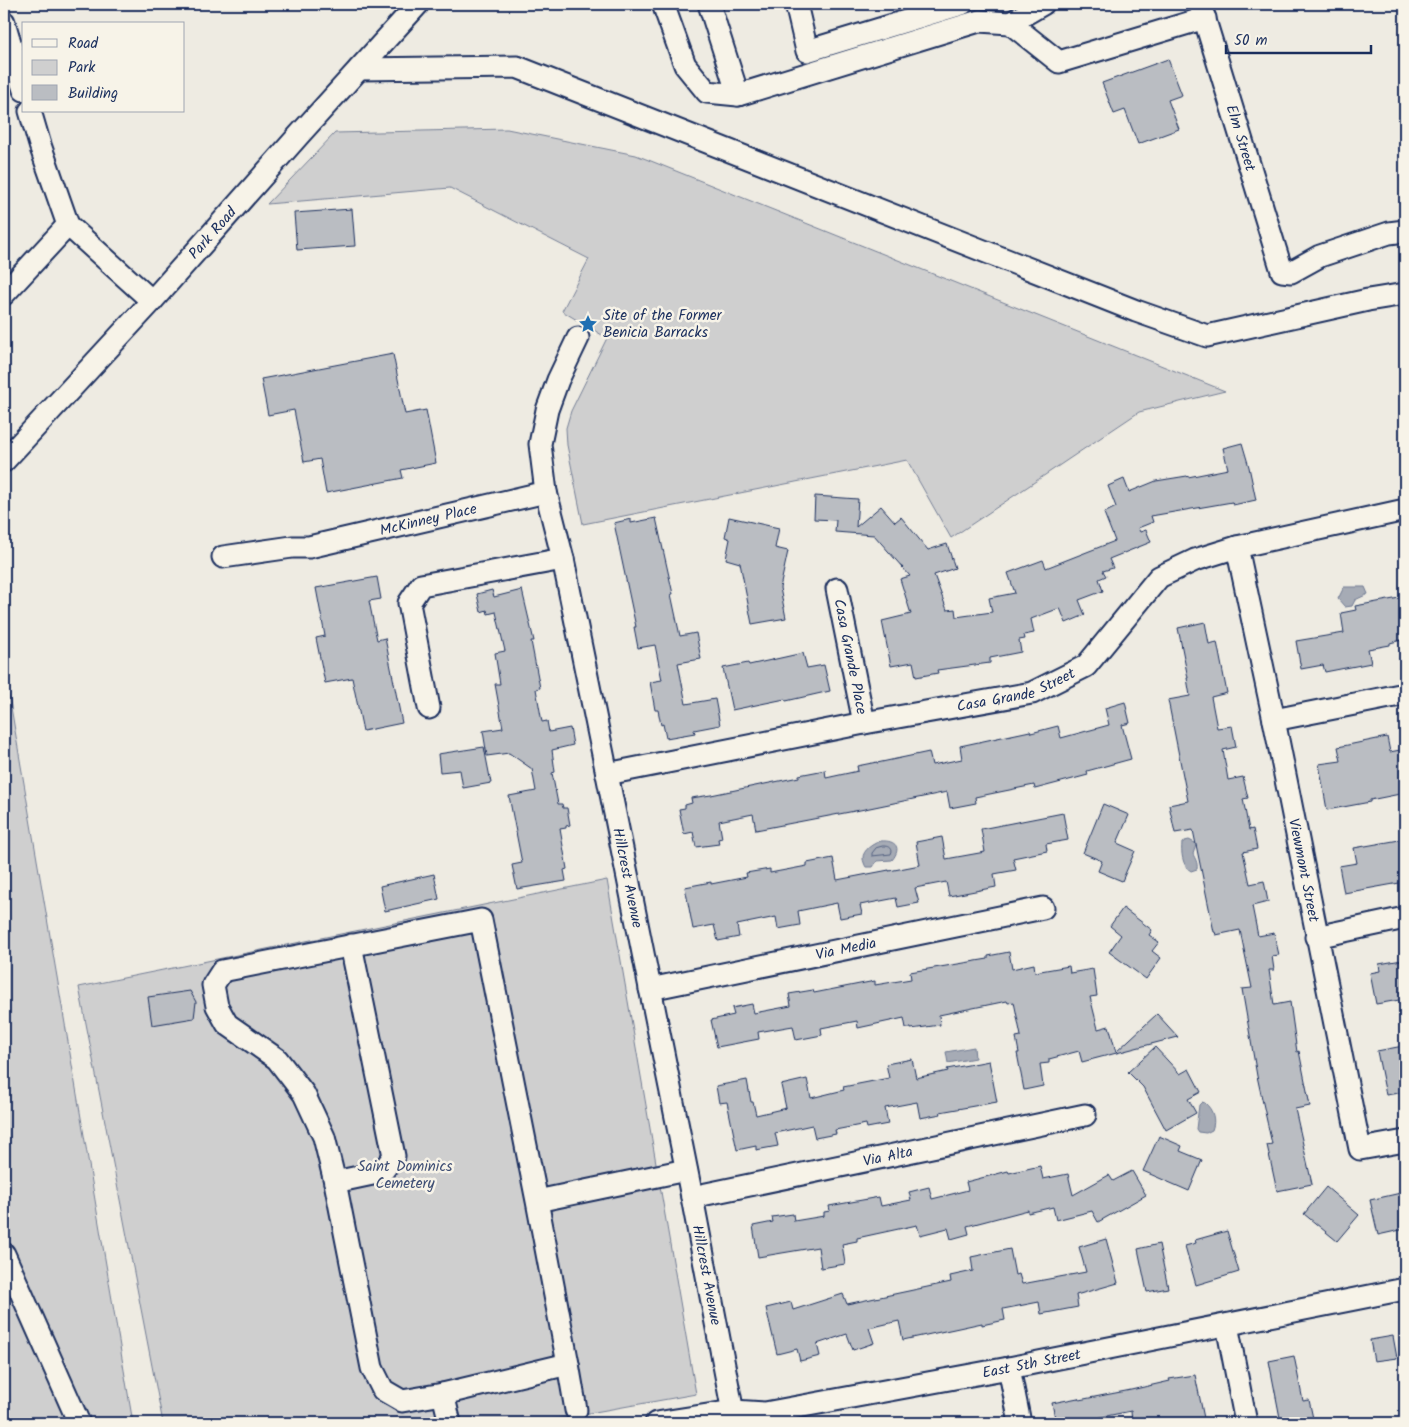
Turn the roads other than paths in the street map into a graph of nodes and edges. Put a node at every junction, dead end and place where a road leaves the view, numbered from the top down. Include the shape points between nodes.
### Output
1 (418, 4) edge
2 (663, 4) edge
3 (709, 4) edge
4 (796, 4) edge
5 (962, 4) edge
6 (1044, 4) edge
7 (1202, 11) edge
8 (4, 22) edge
9 (1010, 23) junction
10 (359, 69) junction
11 (22, 83) edge
12 (738, 95) junction
13 (30, 112) edge
14 (68, 225) junction
15 (1405, 232) edge
16 (4, 294) edge
17 (1405, 294) edge
18 (152, 301) junction
19 (578, 338) dead end
20 (4, 461) edge
21 (546, 492) junction
22 (1405, 510) edge
23 (1237, 548) junction
24 (223, 558) dead end
25 (563, 559) junction
26 (837, 589) dead end
27 (1405, 694) edge
28 (429, 708) dead end
29 (1274, 720) junction
30 (864, 723) junction
31 (607, 774) junction
32 (1043, 908) dead end
33 (1405, 918) edge
34 (1316, 937) junction
35 (350, 945) junction
36 (650, 989) junction
37 (1085, 1115) dead end
38 (1405, 1141) edge
39 (686, 1170) junction
40 (335, 1182) junction
41 (692, 1197) junction
42 (537, 1201) junction
43 (4, 1254) edge
44 (1405, 1289) edge
45 (1227, 1325) junction
46 (568, 1364) junction
47 (1009, 1368) junction
48 (443, 1394) junction
49 (576, 1410) dead end
50 (734, 1417) edge
51 (79, 1423) edge
52 (450, 1423) edge
53 (656, 1423) edge
54 (1020, 1423) edge
55 (1246, 1423) edge

1 - 10 street, Park Road
2 - 12 street via 685,65 707,92
3 - 12 street
4 - 5 street via 807,51
6 - 9 street
7 - 9 street via 1058,62
7 - 15 street, Elm Street via 1282,271 1291,272 1320,256 1389,233
8 - 11 street
9 - 12 street via 979,21
10 - 17 street via 517,67 1207,336
10 - 18 street, Park Road
13 - 14 street
14 - 16 street
14 - 18 street
18 - 20 street, Park Road
19 - 21 street, Hillcrest Avenue via 547,410 540,444
21 - 24 street, McKinney Place via 309,547
21 - 25 street, Hillcrest Avenue
22 - 23 street, Casa Grande Street
23 - 29 street, Viewmont Street
23 - 30 street, Casa Grande Street via 1195,560 1159,577 1086,666 1032,693
25 - 28 street via 422,585 409,603
25 - 31 street, Hillcrest Avenue
26 - 30 street, Casa Grande Place
27 - 29 street
29 - 34 street, Viewmont Street
30 - 31 street, Casa Grande Street
31 - 36 street, Hillcrest Avenue
32 - 36 street, Via Media
33 - 34 street
34 - 38 street, Viewmont Street via 1360,1149
35 - 40 street via 394,1156 382,1172
35 - 40 street via 222,971 213,984 217,1006 227,1024 277,1059 304,1094 324,1138
35 - 42 street via 481,920
36 - 39 street, Hillcrest Avenue
37 - 41 street, Via Alta
39 - 41 street, Hillcrest Avenue
39 - 42 street
40 - 48 street via 372,1368 383,1390 402,1401
41 - 50 street, Hillcrest Avenue
42 - 46 street
43 - 51 street
44 - 45 street, East 5th Street
45 - 47 street, East 5th Street
45 - 55 street
46 - 48 street
46 - 49 street
47 - 50 street, East 5th Street
47 - 54 street
48 - 52 street
50 - 53 street, East 5th Street

